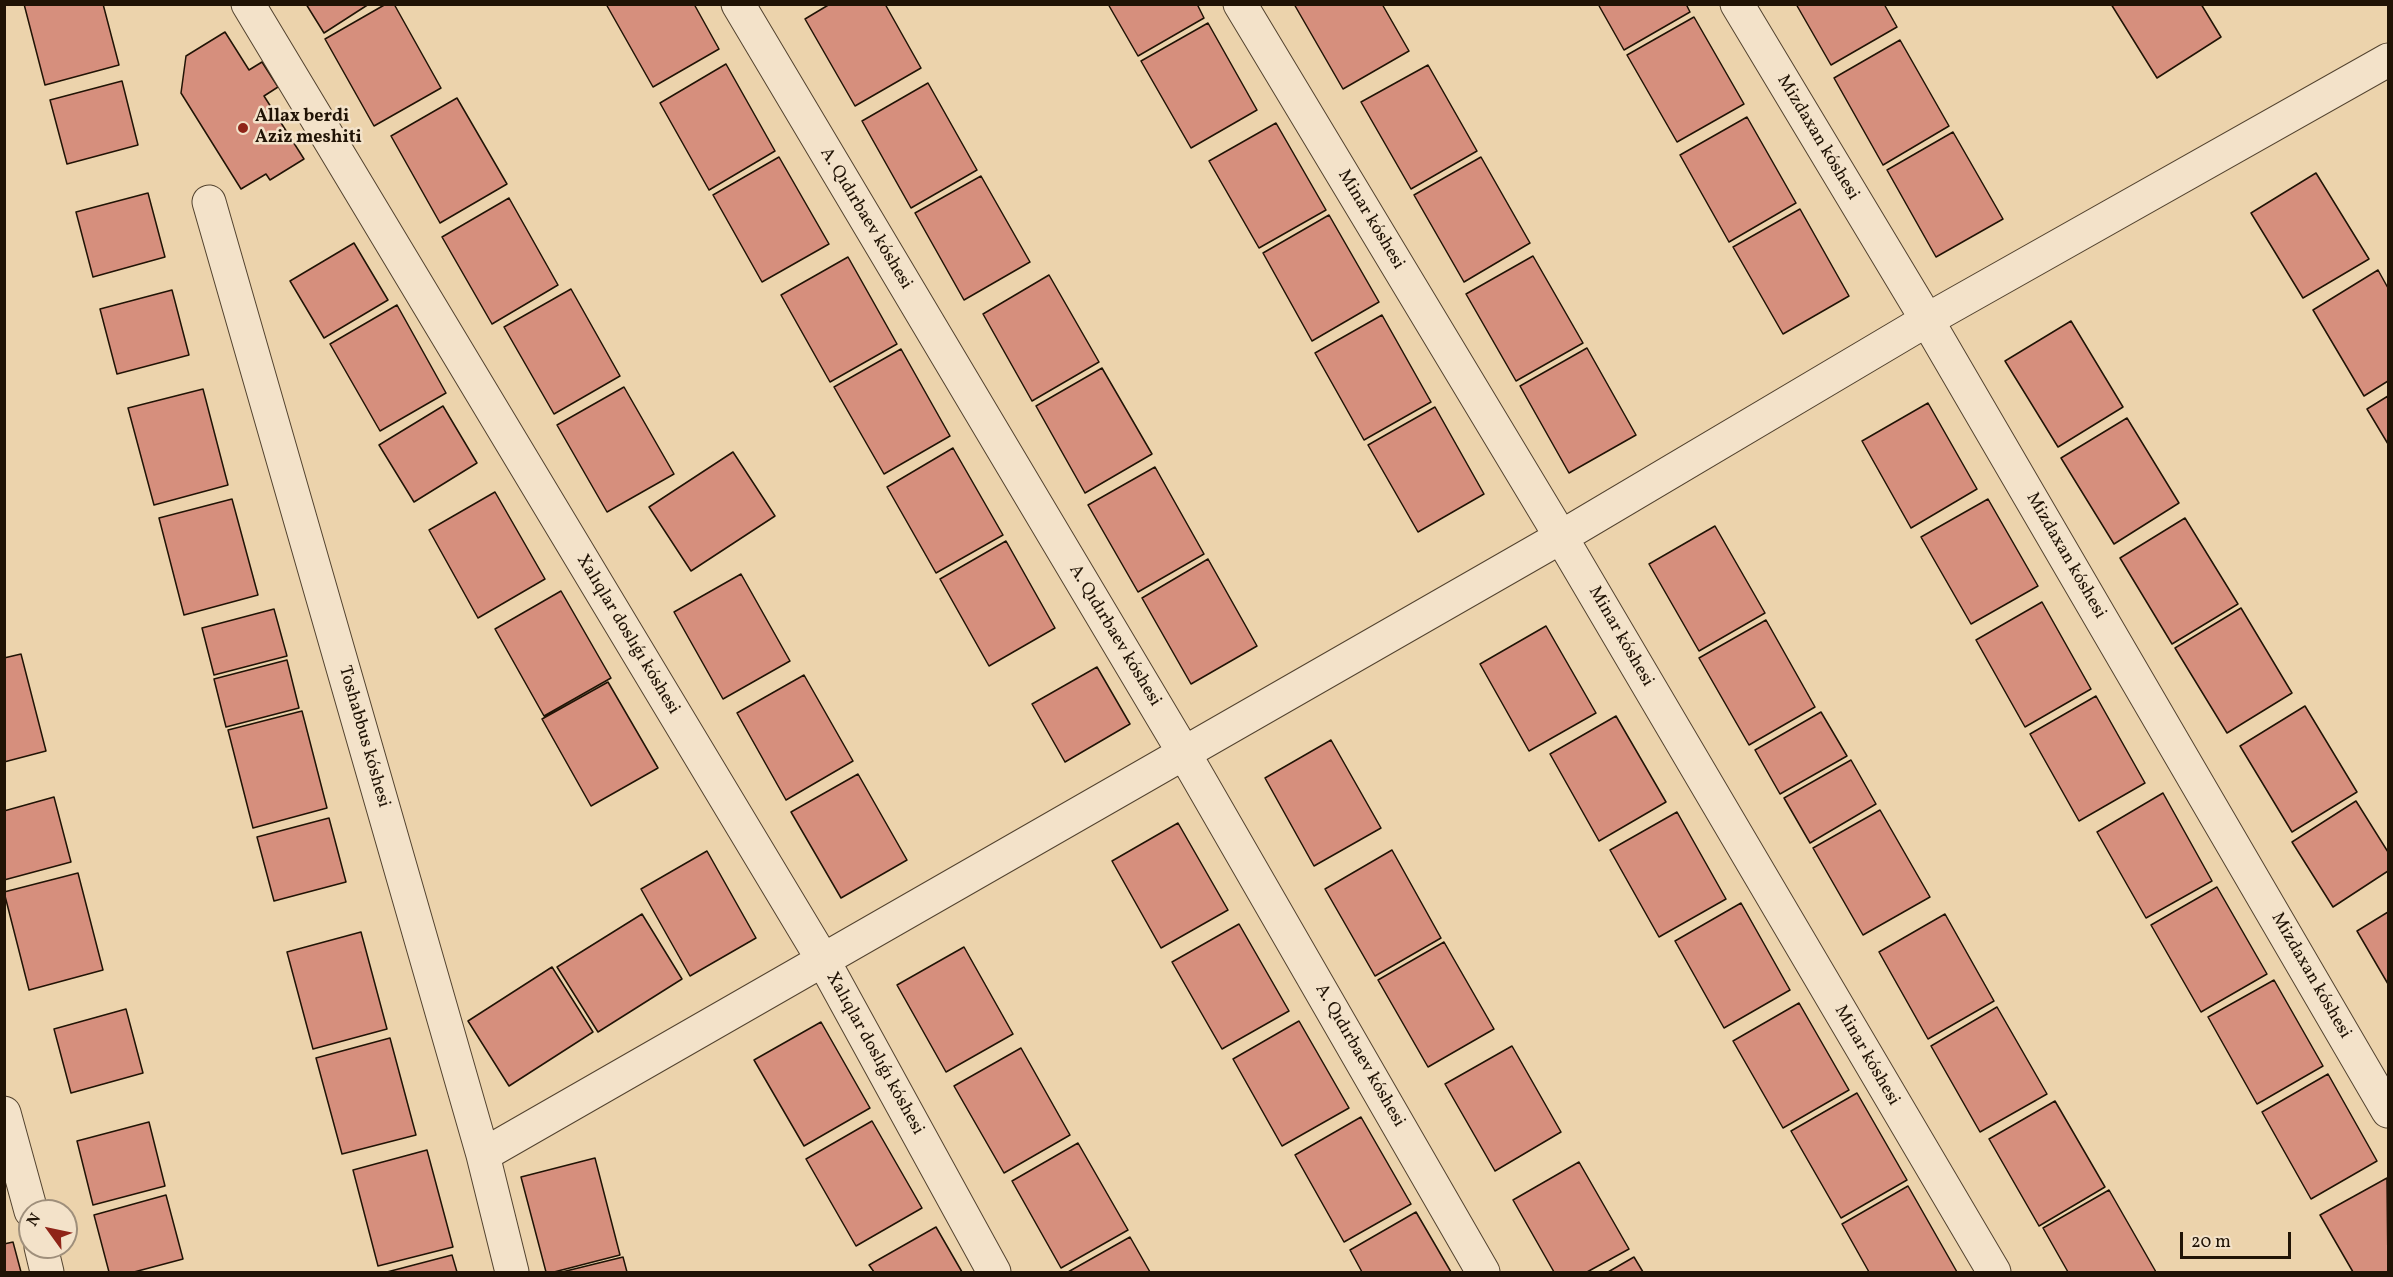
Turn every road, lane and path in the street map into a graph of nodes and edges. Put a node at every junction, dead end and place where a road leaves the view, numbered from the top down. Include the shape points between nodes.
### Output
1 (248, 4) edge
2 (738, 4) edge
3 (1240, 4) edge
4 (1737, 4) edge
5 (2388, 60) edge
6 (209, 202) dead end
7 (1927, 320) junction
8 (1561, 537) junction
9 (1184, 753) junction
10 (823, 960) junction
11 (2388, 1110) edge
12 (4, 1113) edge
13 (483, 1155) junction
14 (28, 1199) edge
15 (512, 1272) edge
16 (994, 1272) edge
17 (1483, 1272) edge
18 (1994, 1272) edge

1 - 10 street, Xalıqlar doslıǵı kóshesi
2 - 9 street, A. Qıdırbaev kóshesi
3 - 8 street, Minar kóshesi
4 - 7 street, Mizdaxan kóshesi
5 - 7 street
6 - 13 street, Toshabbus kóshesi
7 - 8 street
7 - 11 street, Mizdaxan kóshesi
8 - 9 street
8 - 18 street, Minar kóshesi
9 - 10 street
9 - 17 street, A. Qıdırbaev kóshesi
10 - 13 street
10 - 16 street, Xalıqlar doslıǵı kóshesi
12 - 14 street
13 - 15 street, Toshabbus kóshesi

